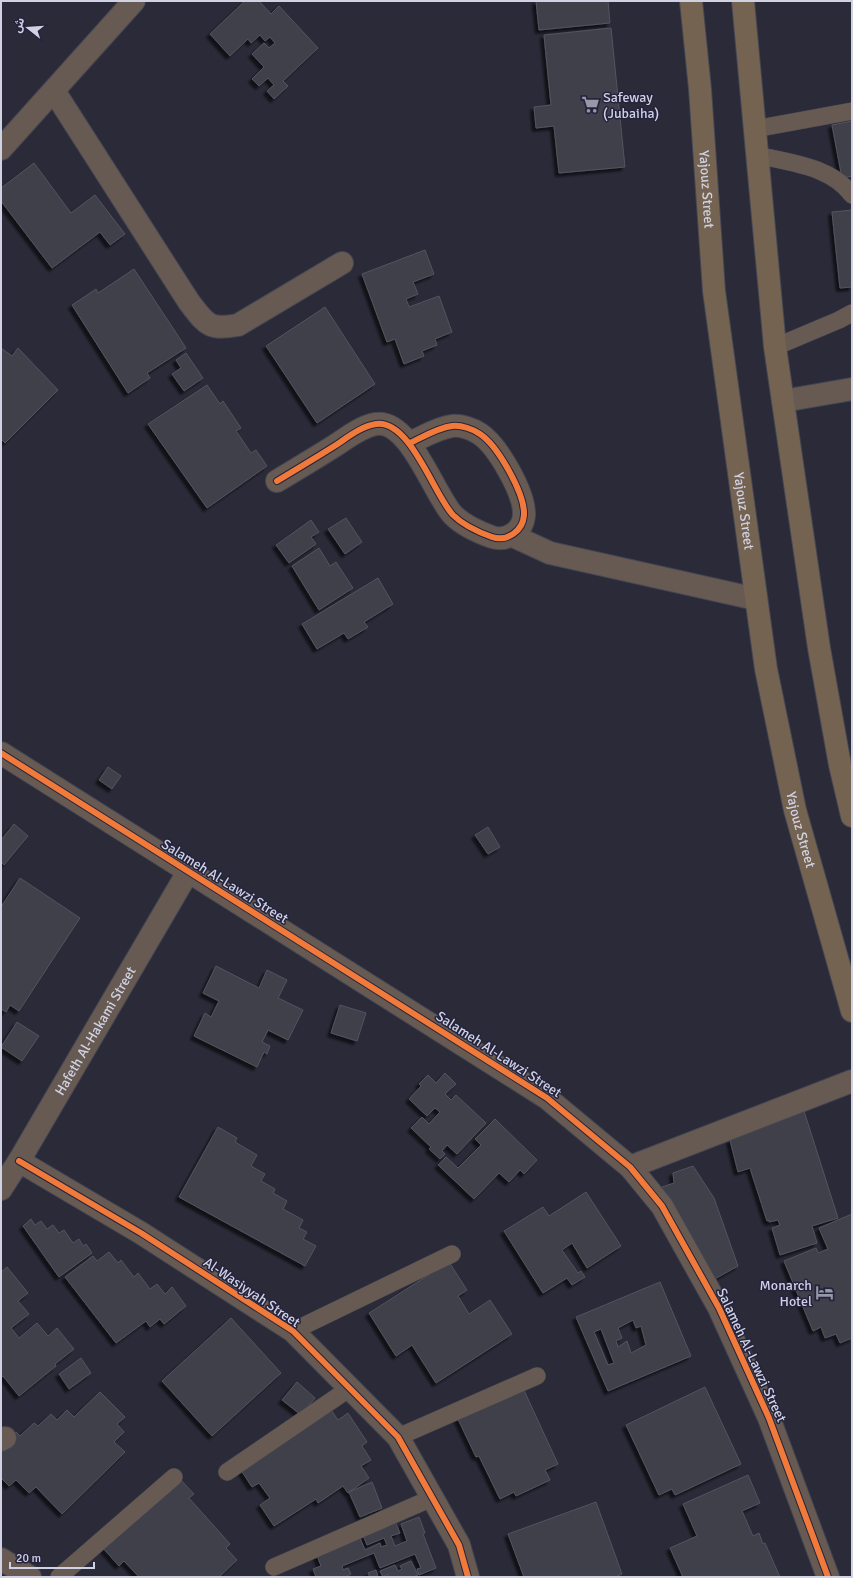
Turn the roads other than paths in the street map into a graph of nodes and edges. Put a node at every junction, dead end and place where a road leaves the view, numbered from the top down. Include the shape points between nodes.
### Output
1 (134, 1) edge
2 (691, 1) edge
3 (744, 1) edge
4 (54, 91) junction
5 (852, 111) edge
6 (755, 129) junction
7 (1, 149) edge
8 (757, 155) junction
9 (852, 195) edge
10 (342, 263) dead end
11 (852, 313) edge
12 (775, 347) junction
13 (852, 389) edge
14 (783, 401) junction
15 (410, 443) junction
16 (277, 481) dead end
17 (513, 536) junction
18 (756, 599) junction
19 (1, 753) edge
20 (852, 816) edge
21 (188, 872) junction
22 (852, 1011) edge
23 (852, 1081) edge
24 (19, 1161) junction
25 (630, 1167) junction
26 (1, 1189) edge
27 (452, 1254) dead end
28 (293, 1331) junction
29 (537, 1376) dead end
30 (350, 1388) junction
31 (398, 1437) junction
32 (227, 1472) dead end
33 (174, 1477) dead end
34 (432, 1498) junction
35 (1, 1559) edge
36 (274, 1567) dead end
37 (30, 1577) edge
38 (59, 1577) edge
39 (468, 1577) edge
40 (828, 1577) edge

1 - 4 street
2 - 18 main road, Yajouz Street via 714,290
3 - 6 main road
4 - 7 street
4 - 10 street via 189,302 206,323 221,328 238,325
5 - 6 lane
6 - 8 main road
8 - 9 lane via 823,172 846,186
8 - 12 main road
11 - 12 lane
12 - 14 main road
13 - 14 street
14 - 20 main road via 819,648
15 - 16 street via 391,427 377,424 360,430
15 - 17 street via 454,515 470,528 483,534 504,539
15 - 17 street via 452,426 467,428 481,434 496,450 520,497 524,515
17 - 18 street via 550,553
18 - 22 main road, Yajouz Street via 766,669 795,810
19 - 21 street, Salameh Al-Lawzi Street
21 - 24 street, Hafeth Al-Hakami Street
21 - 25 street, Salameh Al-Lawzi Street via 547,1098
23 - 25 street
24 - 26 street, Hafeth Al-Hakami Street
24 - 28 street, Al-Wasiyyah Street via 140,1233
25 - 40 street, Salameh Al-Lawzi Street via 662,1206 719,1308 769,1418
27 - 28 lane
28 - 30 street, Al-Wasiyyah Street
29 - 31 lane
30 - 31 street, Al-Wasiyyah Street
30 - 32 lane
31 - 34 street, Al-Wasiyyah Street
33 - 38 lane
34 - 36 lane
34 - 39 street, Al-Wasiyyah Street via 459,1545
35 - 37 street

